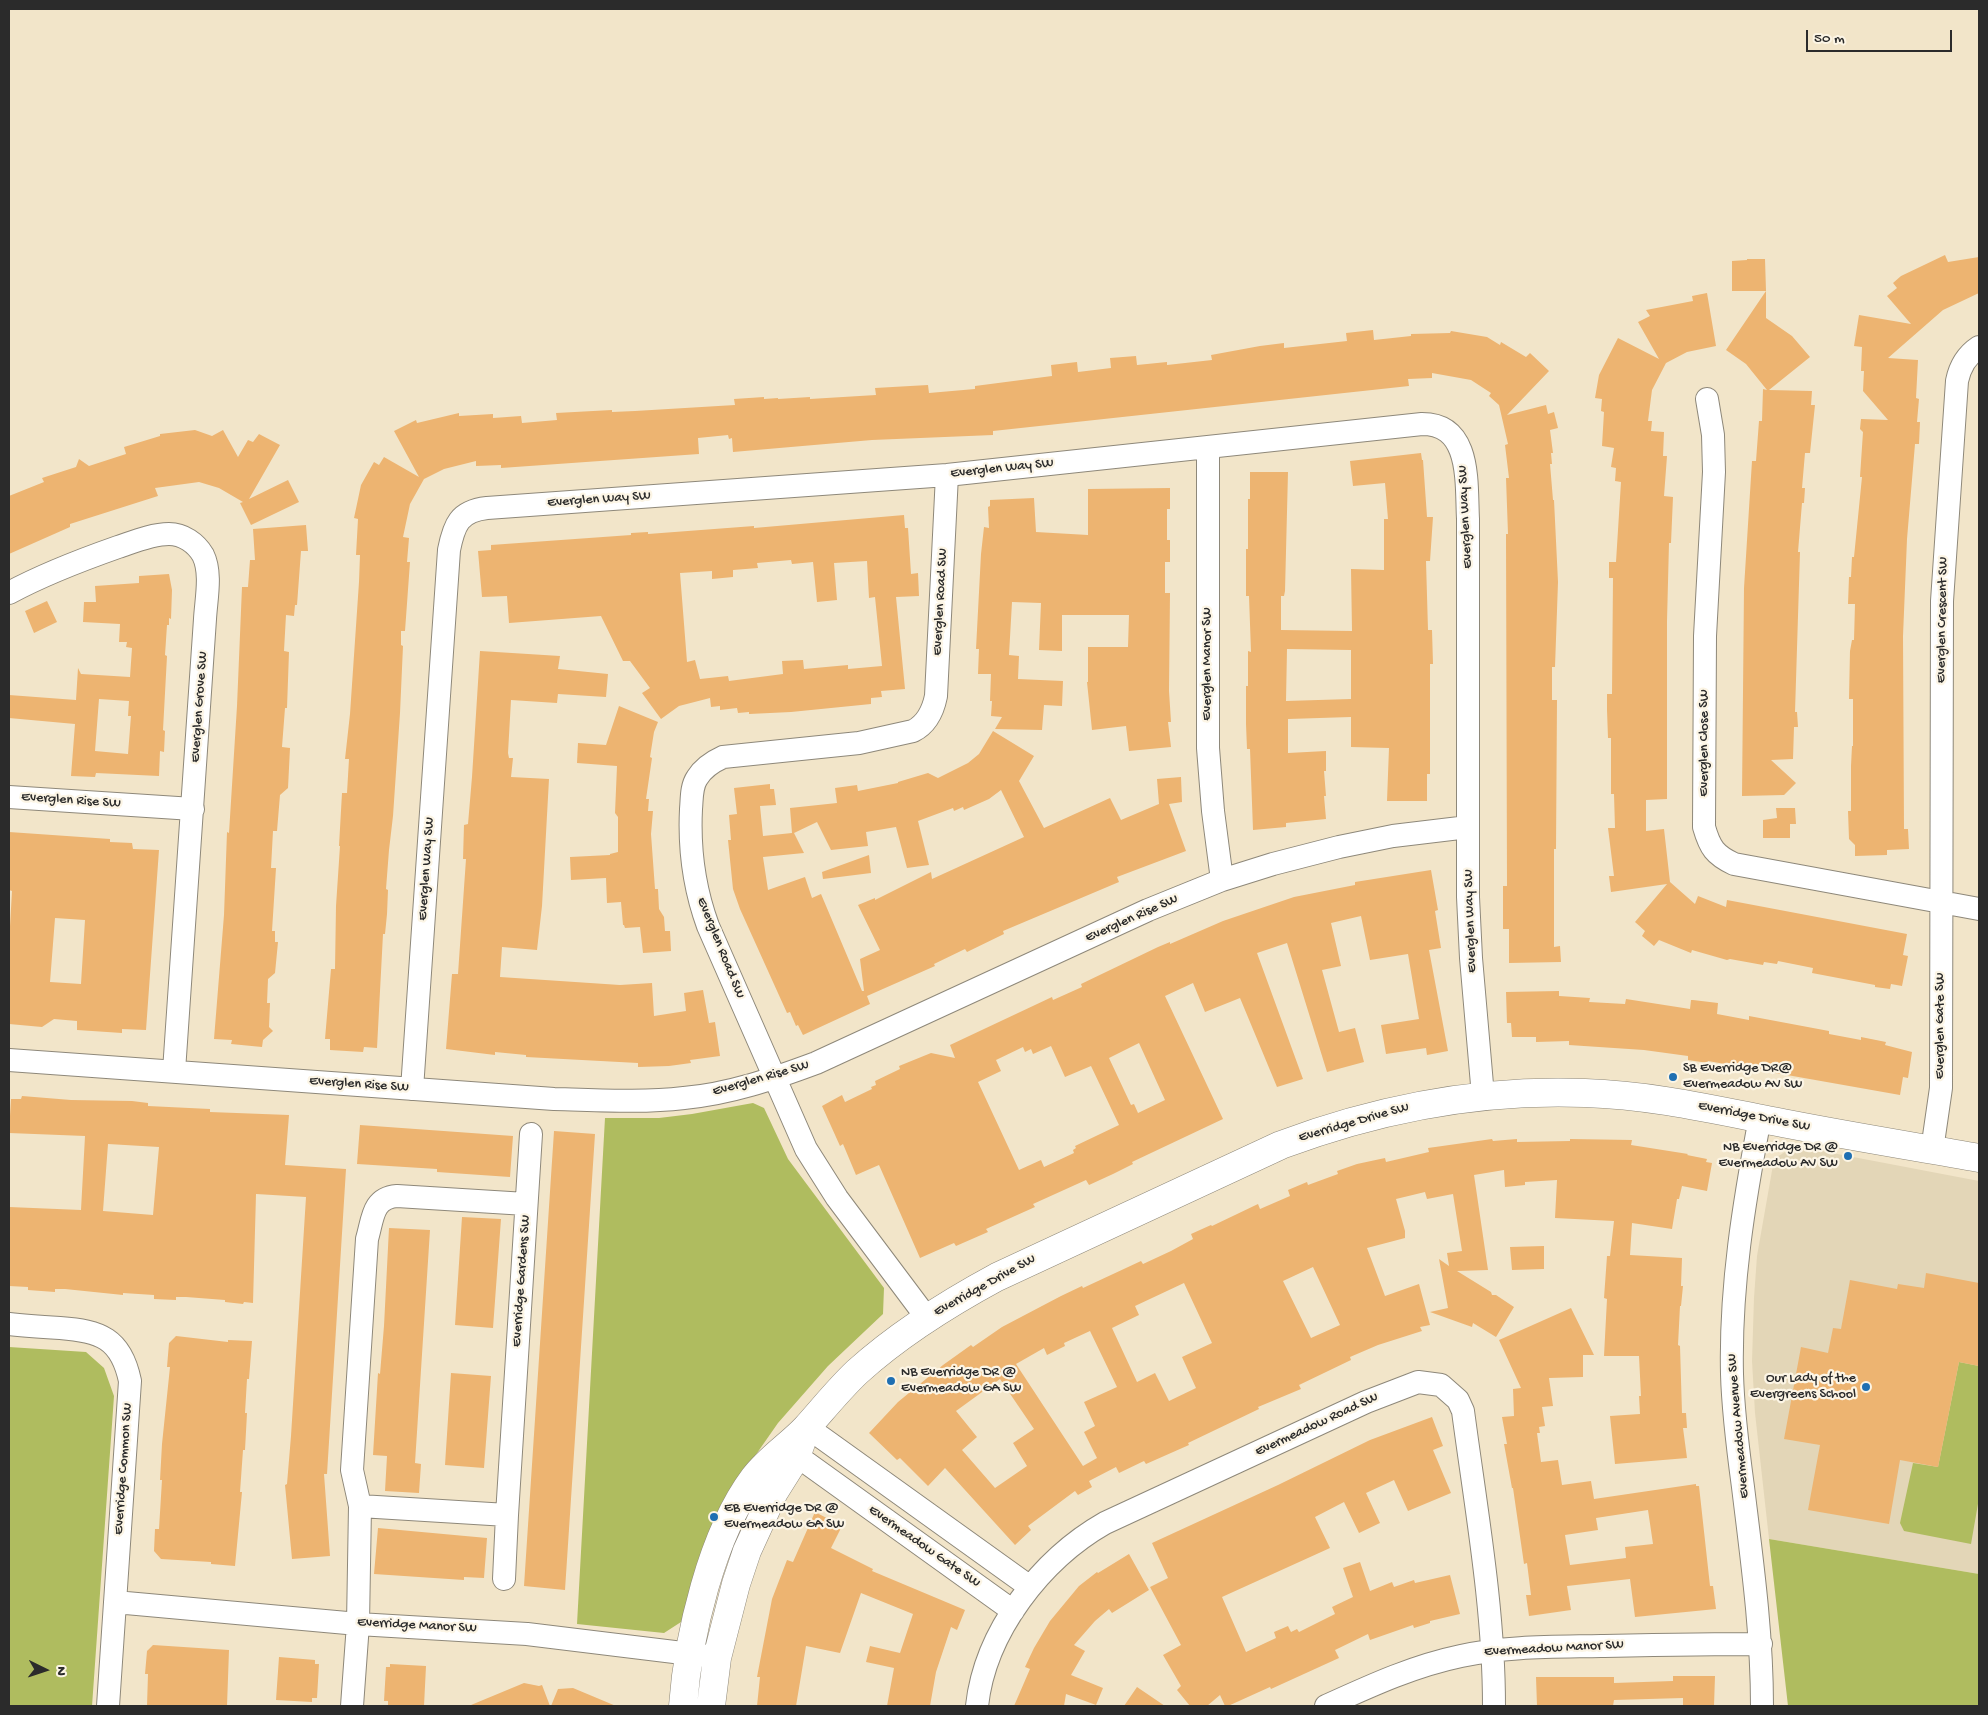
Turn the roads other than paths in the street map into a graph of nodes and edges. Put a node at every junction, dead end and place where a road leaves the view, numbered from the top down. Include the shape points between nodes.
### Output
1 (1979, 347) edge
2 (1708, 398) dead end
3 (1208, 446) junction
4 (947, 475) junction
5 (9, 592) edge
6 (9, 797) edge
7 (193, 809) junction
8 (1468, 827) junction
9 (1222, 880) junction
10 (1942, 902) junction
11 (1979, 909) edge
12 (9, 1060) edge
13 (174, 1071) junction
14 (775, 1078) junction
15 (412, 1089) junction
16 (1483, 1096) junction
17 (1760, 1118) junction
18 (531, 1134) dead end
19 (1932, 1150) junction
20 (1979, 1158) edge
21 (526, 1204) junction
22 (927, 1318) junction
23 (9, 1324) edge
24 (807, 1427) junction
25 (791, 1453) junction
26 (360, 1506) junction
27 (507, 1515) junction
28 (504, 1579) dead end
29 (1030, 1587) junction
30 (115, 1602) junction
31 (1013, 1611) junction
32 (358, 1624) junction
33 (1761, 1644) junction
34 (1493, 1650) junction
35 (690, 1653) junction
36 (717, 1658) junction
37 (108, 1706) edge
38 (352, 1706) edge
39 (683, 1706) edge
40 (711, 1706) edge
41 (977, 1706) edge
42 (1326, 1706) edge
43 (1494, 1706) edge
44 (1762, 1706) edge

1 - 10 street, Everglen Crescent SW via 1958,372 1949,487 1942,601
2 - 10 street, Everglen Close SW via 1714,472 1705,636 1704,828 1710,844 1717,854 1734,864
3 - 4 street, Everglen Way SW
3 - 8 street, Everglen Way SW via 1422,424 1443,428 1456,440 1463,459 1468,519
3 - 9 street, Everglen Manor SW via 1208,748
4 - 14 street, Everglen Road SW via 936,696 934,707 924,723 912,731 859,743 723,757 705,767 692,791 690,833 699,901 721,959
4 - 15 street, Everglen Way SW via 487,508 477,509 458,522 448,550
5 - 7 street, Everglen Grove SW via 62,568 161,534 180,535 196,546 207,565 207,572
6 - 7 street, Everglen Rise SW
7 - 13 street, Everglen Grove SW
8 - 9 street, Everglen Rise SW via 1348,845
8 - 16 street, Everglen Way SW via 1471,958
9 - 14 street, Everglen Rise SW via 1148,910 894,1029
10 - 11 street, Everglen Close SW
10 - 19 street, Everglen Gate SW via 1941,1088
12 - 13 street, Everglen Rise SW
13 - 15 street, Everglen Rise SW
14 - 15 street, Everglen Rise SW via 721,1093 643,1100 554,1099
14 - 22 street, Everglen Road SW via 806,1149 823,1176
16 - 17 street, Everridge Drive SW via 1533,1092 1586,1093 1659,1100
16 - 22 street, Everridge Drive SW via 1441,1100 1380,1113 1326,1128 1282,1145 1005,1273
17 - 19 street, Everridge Drive SW
17 - 33 street, Evermeadow Avenue SW via 1738,1254 1732,1374
18 - 21 street
19 - 20 street, Everridge Drive SW
21 - 26 street, Everridge Gardens SW via 396,1196 386,1197 376,1205 367,1239 352,1470
21 - 27 street, Everridge Gardens SW
22 - 24 street, Everridge Drive SW via 856,1373
23 - 30 street, Everridge Common SW via 87,1330 110,1341 126,1364 130,1381
24 - 25 street, Everridge Drive SW
24 - 29 street, Evermeadow Gate SW
25 - 31 street, Evermeadow Gate SW
25 - 35 street, Everridge Drive SW via 754,1479 729,1523 699,1606
25 - 36 street, Everridge Drive SW via 747,1551 724,1622
26 - 27 street
26 - 32 street, Everridge Gardens SW
27 - 28 street, Everridge Gardens SW
29 - 31 street, Evermeadow Road SW
29 - 34 street, Evermeadow Road SW via 1068,1548 1105,1522 1366,1402 1418,1382 1428,1382 1451,1392 1463,1411
30 - 32 street, Everridge Manor SW
30 - 37 street, Everridge Common SW
31 - 41 street, Evermeadow Road SW via 995,1644 981,1682
32 - 35 street, Everridge Manor SW via 517,1633
32 - 38 street, Everridge Gardens SW
33 - 34 street, Evermeadow Manor SW
33 - 44 street, Evermeadow Avenue SW
34 - 42 street, Evermeadow Manor SW via 1425,1665
34 - 43 street, Evermeadow Road SW
35 - 36 street, Everridge Manor SW
35 - 39 street, Everridge Drive SW
36 - 40 street, Everridge Drive SW

